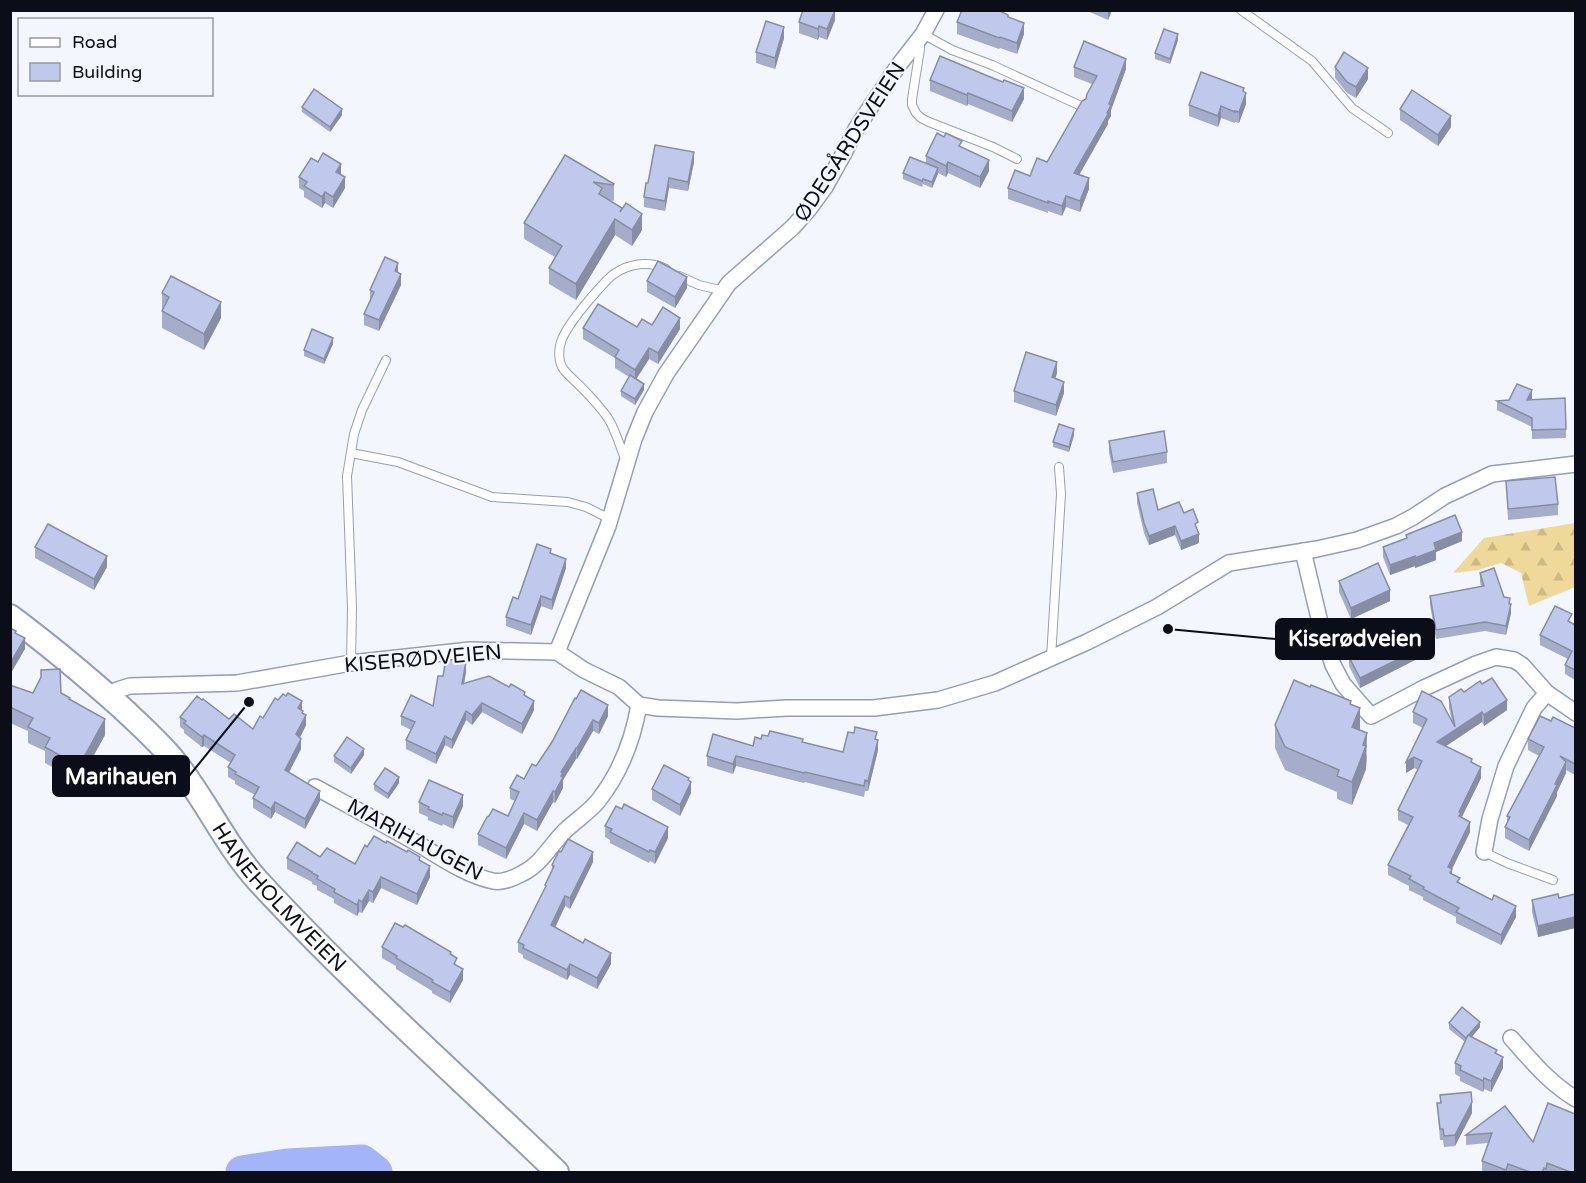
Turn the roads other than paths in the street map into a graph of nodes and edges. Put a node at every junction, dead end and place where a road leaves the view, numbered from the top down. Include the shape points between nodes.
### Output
1 (936, 10) edge
2 (1241, 10) edge
3 (921, 36) junction
4 (1081, 106) edge
5 (1388, 133) dead end
6 (1017, 159) dead end
7 (724, 291) junction
8 (386, 360) dead end
9 (351, 453) junction
10 (626, 462) junction
11 (1575, 464) edge
12 (1059, 467) dead end
13 (610, 519) junction
14 (1303, 551) junction
15 (10, 616) edge
16 (557, 652) junction
17 (1051, 658) junction
18 (351, 663) junction
19 (1547, 693) junction
20 (109, 696) junction
21 (639, 705) junction
22 (1575, 713) edge
23 (315, 787) edge
24 (1484, 852) joint
25 (1553, 880) dead end
26 (1511, 1038) dead end
27 (1575, 1099) edge
28 (557, 1173) edge

1 - 3 street, ØDEGÅRDSVEIEN
2 - 5 lane via 1312,61 1352,108
3 - 4 lane
3 - 6 lane, ØDEGÅRDSVEIEN via 912,99 916,113
3 - 7 street, ØDEGÅRDSVEIEN via 856,129 825,187 809,208
7 - 10 street, ØDEGÅRDSVEIEN via 666,374 645,412
7 - 10 lane via 654,264 627,267 607,280 562,339 563,369 608,418
8 - 9 lane via 362,410
9 - 13 lane via 398,462 492,496 568,502
9 - 18 lane via 347,476
10 - 13 street, ØDEGÅRDSVEIEN
11 - 14 street via 1492,474 1445,496 1396,526 1357,540
12 - 17 lane via 1061,494
13 - 16 street, ØDEGÅRDSVEIEN
14 - 17 street via 1230,563 1157,607
14 - 19 street via 1333,665 1343,684 1371,716 1496,657 1522,665
15 - 20 main road, HANEHOLMVEIEN
16 - 18 street, KISERØDVEIEN via 470,650
16 - 21 street via 619,687
17 - 21 street via 995,683 938,700 874,708 737,711
18 - 20 street, KISERØDVEIEN via 237,683 130,686
19 - 22 street
19 - 24 street via 1534,708 1506,766
20 - 28 main road, HANEHOLMVEIEN via 175,761 236,854 265,888
21 - 23 street, MARIHAUGEN via 624,758 598,802 565,830 531,869 504,881 472,873
24 - 25 lane
26 - 27 street via 1540,1071

